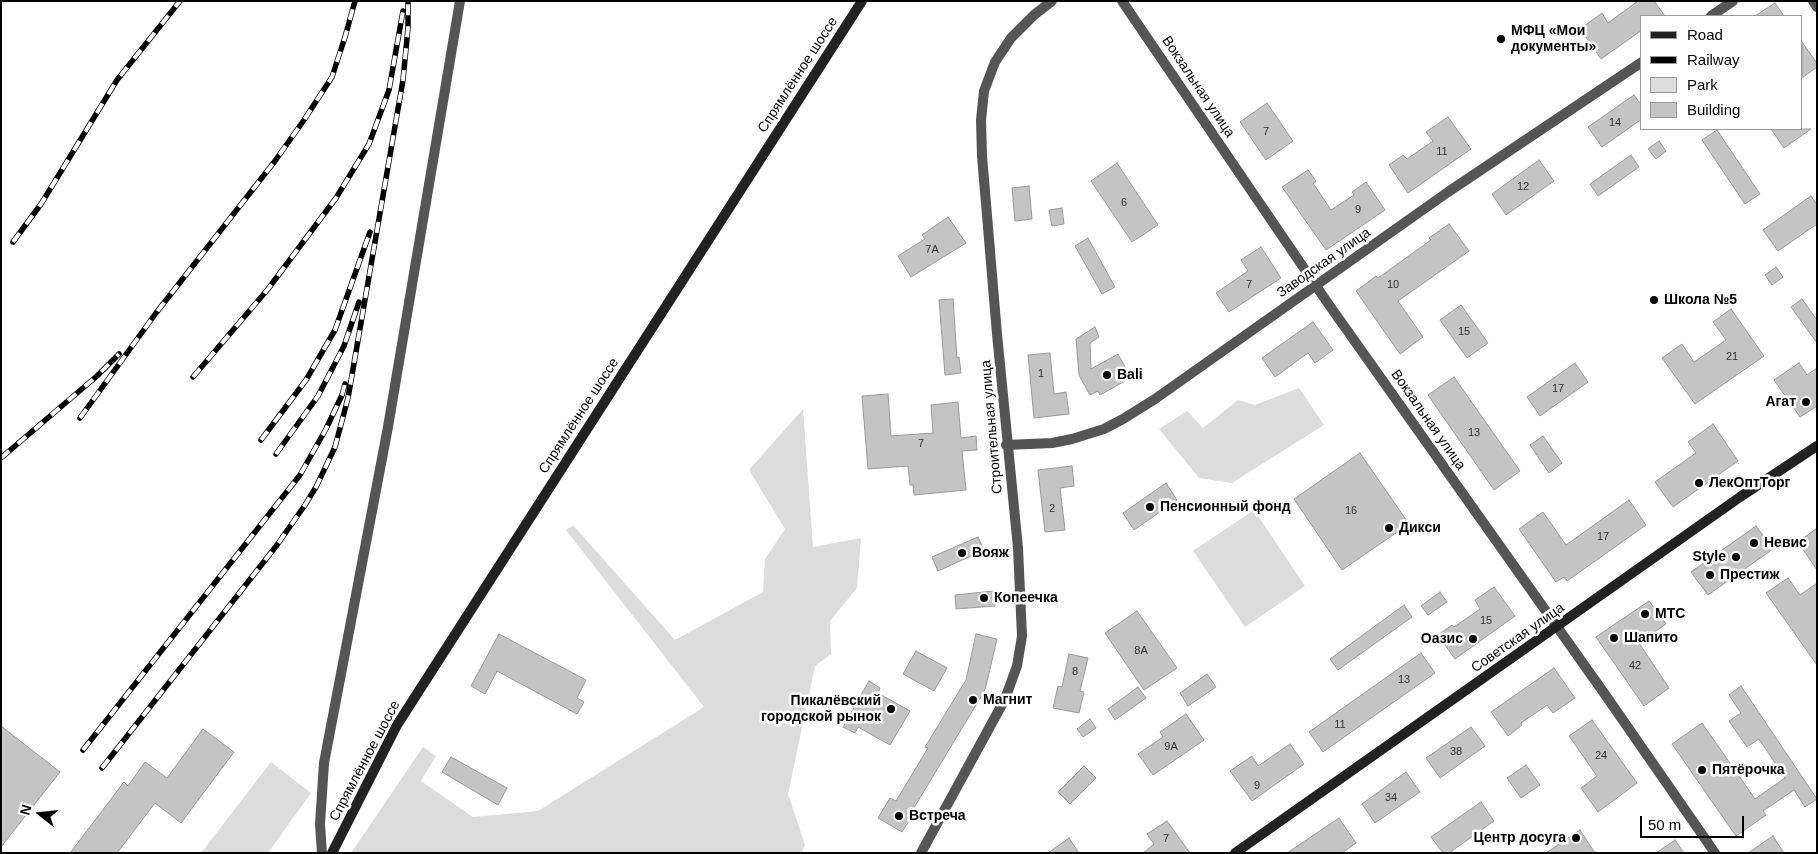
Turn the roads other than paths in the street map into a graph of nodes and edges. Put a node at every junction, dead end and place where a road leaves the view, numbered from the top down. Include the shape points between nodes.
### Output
1 (460, 1) edge
2 (862, 1) edge
3 (1052, 1) edge
4 (1122, 1) edge
5 (1733, 1) edge
6 (1813, 1) edge
7 (1817, 7) edge
8 (1712, 15) edge
9 (1640, 63) edge
10 (1316, 285) junction
11 (1006, 445) junction
12 (1817, 446) edge
13 (1557, 627) junction
14 (1239, 851) edge
15 (322, 853) edge
16 (332, 853) edge
17 (921, 853) edge
18 (1715, 853) edge

1 - 15 street via 388,427 324,763 320,824
2 - 16 main road, Спрямлённое шоссе via 397,725
3 - 11 street, Строительная улица via 1011,38 995,62 984,91 982,156
4 - 10 street, Вокзальная улица
5 - 8 street
6 - 7 street
9 - 10 street, Заводская улица
10 - 11 street, Заводская улица via 1123,420 1072,439
10 - 13 street, Вокзальная улица
11 - 17 street, Строительная улица via 1018,548 1022,636 1017,666 1005,699
12 - 13 main road, Советская улица
13 - 14 main road, Советская улица
13 - 18 street, Вокзальная улица

